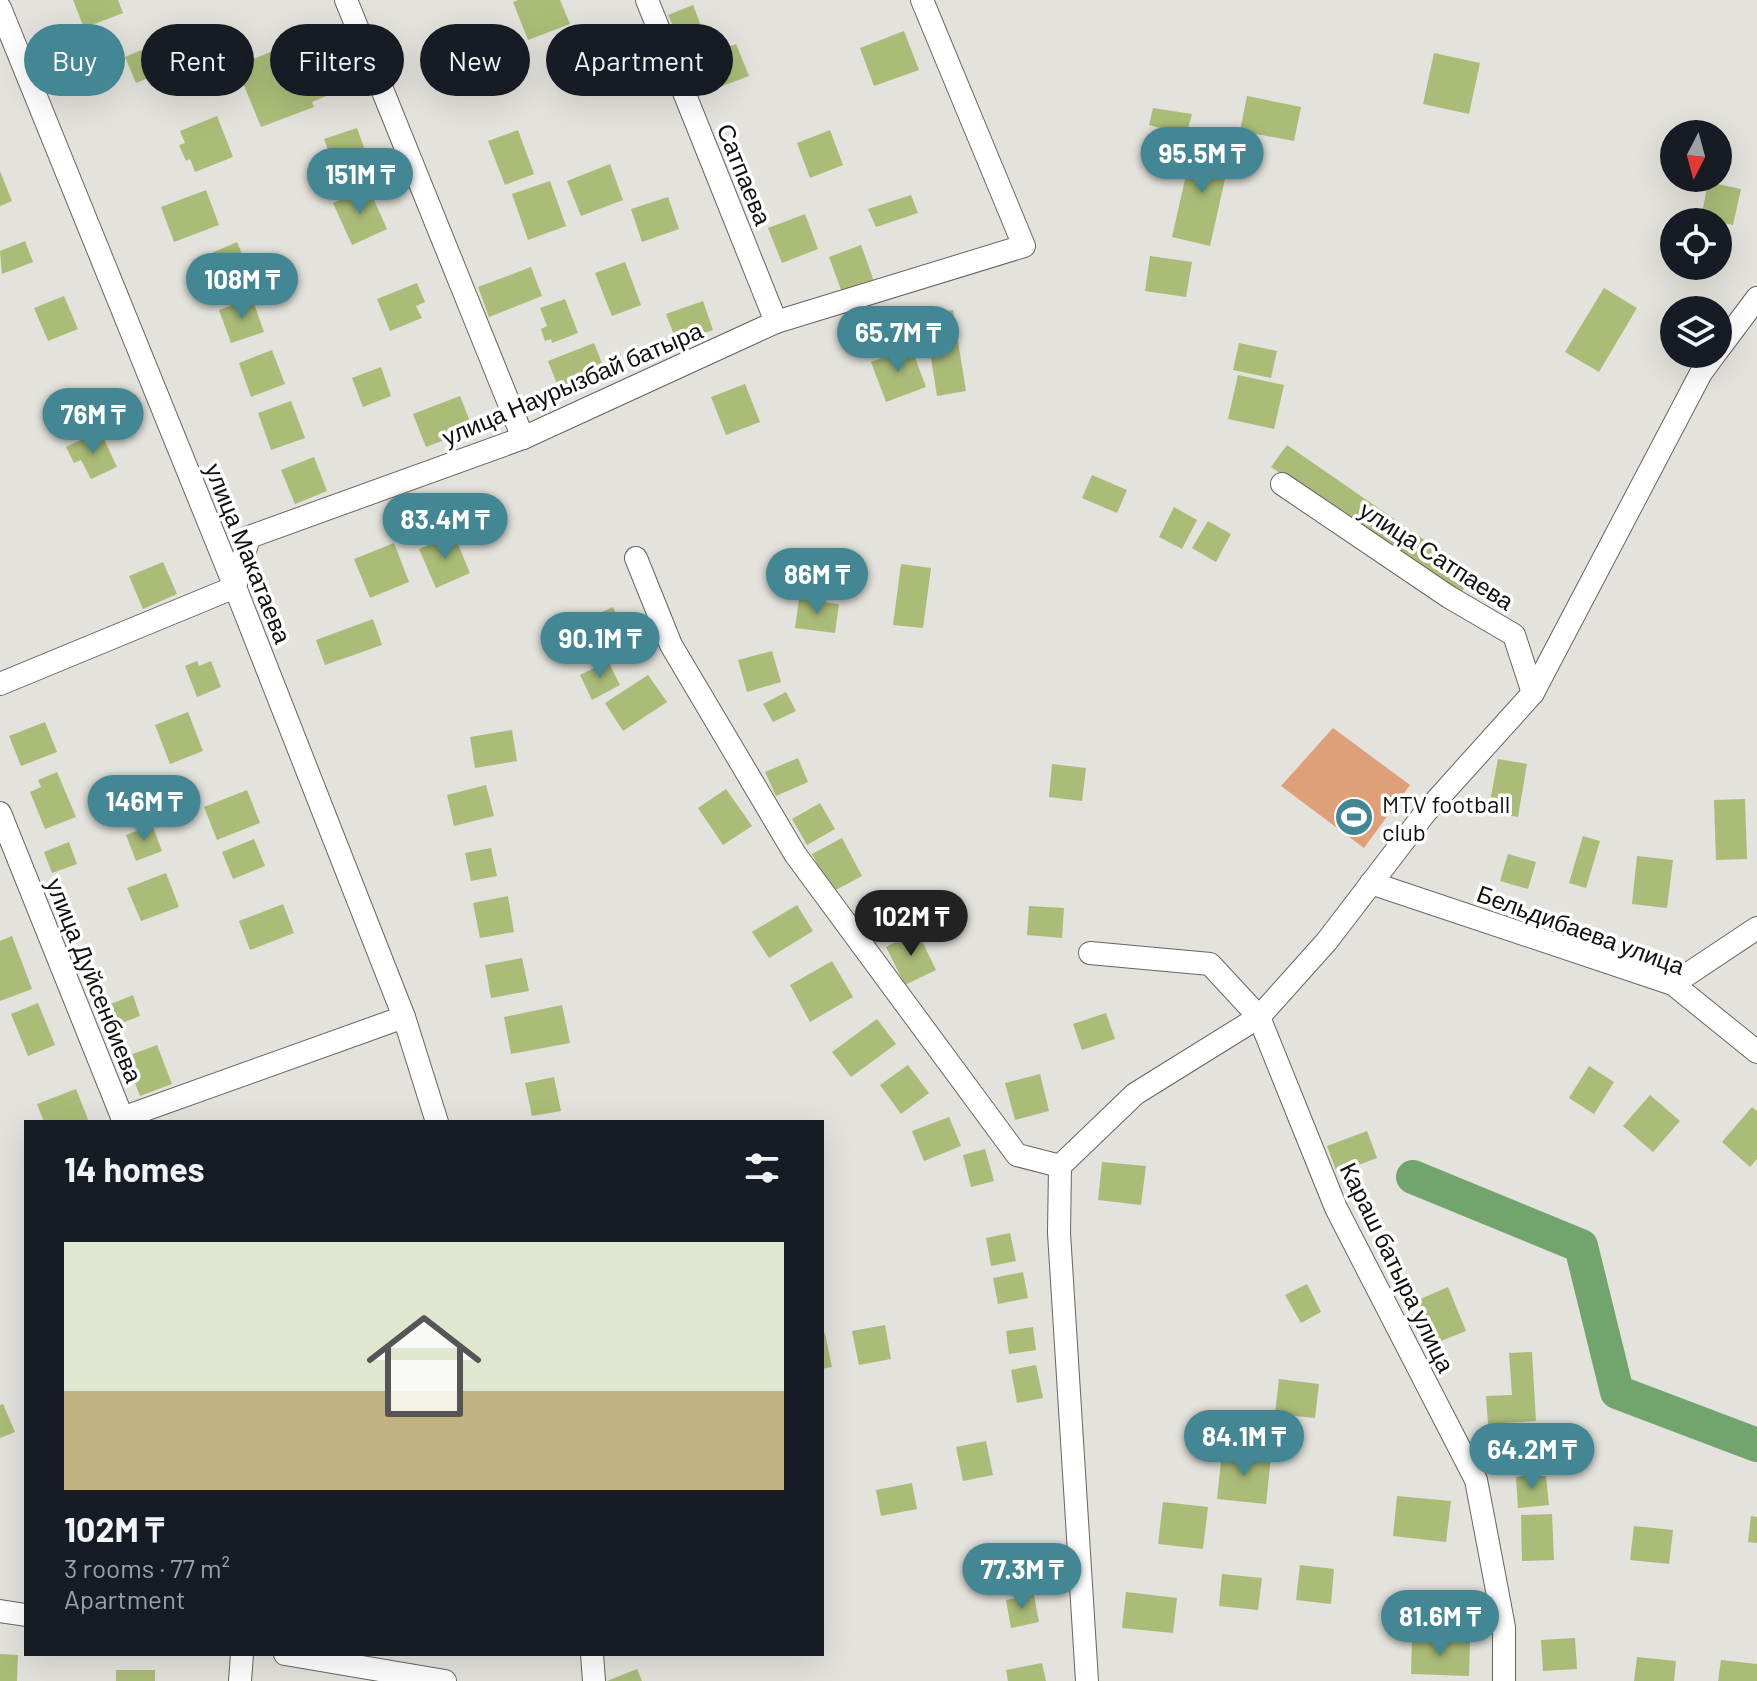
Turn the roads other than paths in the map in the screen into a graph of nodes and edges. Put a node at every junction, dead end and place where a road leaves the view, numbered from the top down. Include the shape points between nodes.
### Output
1 (346, 0) edge
2 (647, 0) edge
3 (922, 0) edge
4 (0, 8) edge
5 (1757, 298) edge
6 (776, 322) junction
7 (1732, 331) edge
8 (1705, 368) edge
9 (523, 438) junction
10 (1282, 484) dead end
11 (636, 558) dead end
12 (235, 587) junction
13 (0, 684) edge
14 (1533, 693) junction
15 (0, 813) edge
16 (1371, 883) junction
17 (1757, 928) edge
18 (1090, 953) dead end
19 (1673, 984) junction
20 (404, 1017) junction
21 (1259, 1017) junction
22 (1757, 1052) edge
23 (123, 1120) edge
24 (436, 1120) edge
25 (1060, 1166) junction
26 (0, 1611) edge
27 (24, 1615) edge
28 (242, 1656) edge
29 (308, 1656) edge
30 (592, 1656) edge
31 (332, 1658) edge
32 (240, 1681) edge
33 (445, 1681) edge
34 (594, 1681) edge
35 (1087, 1681) edge
36 (1504, 1681) edge

1 - 9 street
2 - 6 street, Сатпаева
3 - 6 street, улица Наурызбай батыра via 1024,246
4 - 12 street, улица Макатаева
5 - 7 street
6 - 9 street, улица Наурызбай батыра
8 - 14 street
9 - 12 street, улица Наурызбай батыра via 249,537
10 - 14 street, улица Сатпаева via 1514,635
11 - 25 street via 671,645 795,854 1017,1155
12 - 13 street
12 - 20 street, улица Макатаева
14 - 16 street via 1425,813
15 - 23 street, улица Дуйсенбиева
16 - 19 street, Бельдибаева улица
16 - 21 street
17 - 19 street
18 - 21 street via 1210,964
19 - 22 street, Бельдибаева улица
20 - 23 street
20 - 24 street, улица Макатаева
21 - 25 street via 1135,1094
21 - 36 street, Караш батыра улица via 1336,1208 1476,1480 1504,1627
25 - 35 street via 1059,1233
26 - 27 street
28 - 32 street
29 - 31 street
30 - 34 street
31 - 33 street

